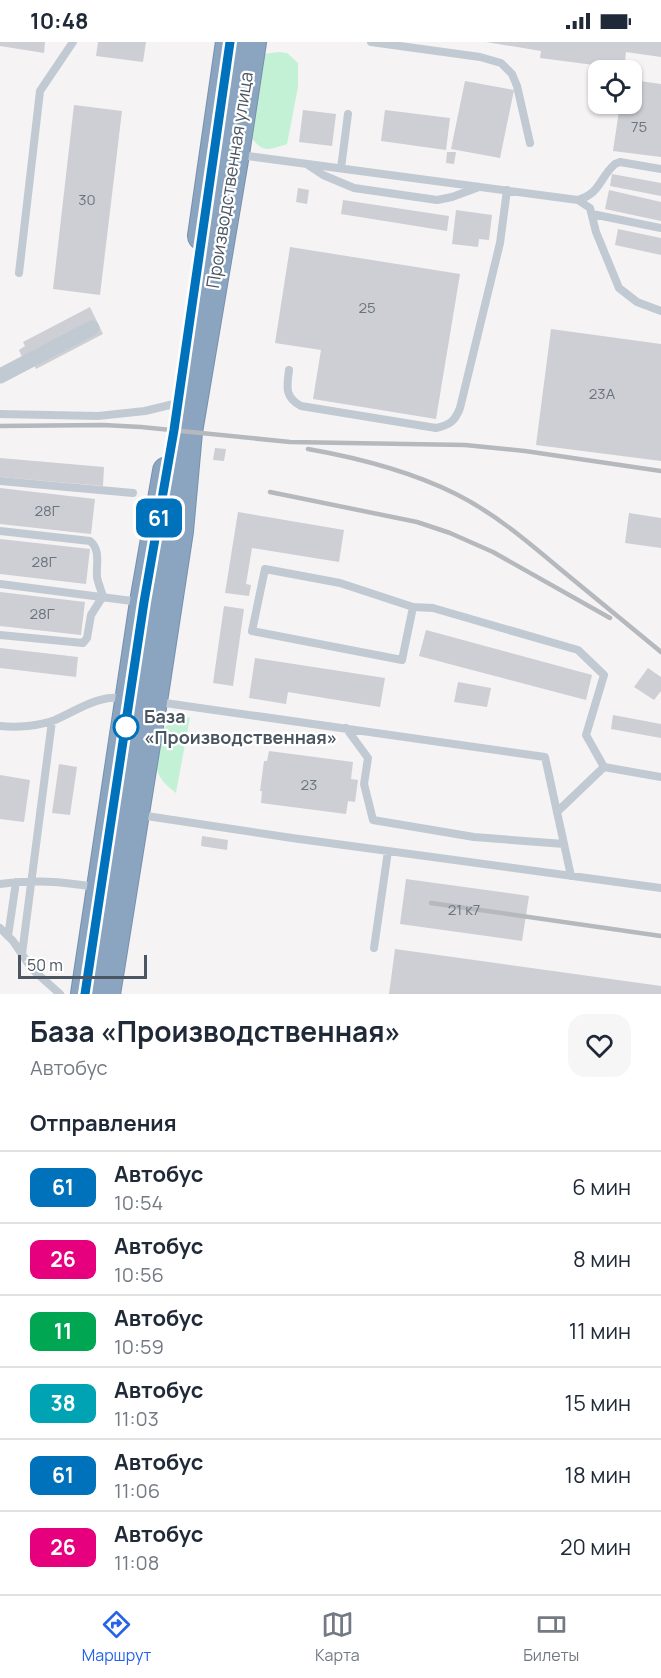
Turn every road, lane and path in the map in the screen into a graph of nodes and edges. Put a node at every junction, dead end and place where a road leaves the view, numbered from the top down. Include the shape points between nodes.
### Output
1 (73, 42) edge
2 (230, 42) edge
3 (252, 42) edge
4 (371, 42) edge
5 (348, 114) dead end
6 (530, 143) dead end
7 (235, 154) junction
8 (307, 164) junction
9 (341, 168) junction
10 (661, 169) edge
11 (480, 187) junction
12 (507, 190) junction
13 (578, 200) junction
14 (592, 214) junction
15 (661, 228) edge
16 (19, 273) dead end
17 (661, 311) edge
18 (92, 328) dead end
19 (289, 370) dead end
20 (0, 376) edge
21 (178, 403) junction
22 (0, 414) edge
23 (0, 481) edge
24 (133, 493) dead end
25 (0, 531) edge
26 (0, 584) edge
27 (103, 596) junction
28 (144, 602) junction
29 (413, 608) junction
30 (0, 635) edge
31 (142, 700) junction
32 (52, 721) junction
33 (0, 726) edge
34 (346, 728) junction
35 (604, 767) junction
36 (661, 777) edge
37 (557, 812) junction
38 (135, 815) junction
39 (564, 844) junction
40 (118, 851) junction
41 (388, 851) junction
42 (571, 876) junction
43 (33, 880) junction
44 (16, 882) junction
45 (0, 884) edge
46 (102, 888) junction
47 (661, 888) edge
48 (0, 928) edge
49 (8, 936) junction
50 (374, 948) dead end
51 (22, 954) junction
52 (60, 994) edge
53 (85, 994) edge
54 (106, 994) edge

1 - 16 lane via 40,92
2 - 21 highway, Производственная улица
3 - 7 highway, Производственная улица
4 - 6 lane via 501,63 517,86
5 - 9 lane
7 - 8 lane
7 - 31 highway, Производственная улица via 188,432 178,531
8 - 9 lane
8 - 11 lane via 354,189 446,199
9 - 11 lane
10 - 13 lane via 620,162 595,192
11 - 12 lane
12 - 13 lane
12 - 19 lane via 500,243 456,419 436,428 301,406 289,397 286,388
13 - 14 lane
14 - 15 lane
14 - 17 lane via 619,288 637,302
18 - 20 street
21 - 22 lane via 98,416
21 - 28 highway, Производственная улица
23 - 24 lane
25 - 27 lane via 90,541 95,545 97,579
26 - 27 lane
27 - 28 lane
27 - 30 lane via 91,615 83,643
28 - 31 highway, Производственная улица
29 - 29 lane via 402,660 252,631 265,570 340,583
29 - 35 lane via 433,608 578,650 604,675 586,735
31 - 32 lane via 104,697
31 - 34 lane
31 - 38 highway, Производственная улица
31 - 40 highway, Производственная улица
32 - 33 lane via 14,728
32 - 43 lane
34 - 37 lane via 545,757
34 - 39 lane via 368,758 364,784 373,820 474,837
35 - 36 lane
35 - 37 lane
37 - 39 lane
38 - 40 highway, Производственная улица
38 - 41 lane
39 - 42 lane
40 - 46 highway, Производственная улица
40 - 54 highway, Производственная улица
41 - 42 lane
41 - 50 lane
42 - 47 lane
43 - 44 lane
43 - 46 lane
43 - 51 lane
44 - 45 lane
44 - 49 lane
46 - 53 highway, Производственная улица
48 - 49 lane
49 - 51 lane
51 - 52 lane via 32,969

